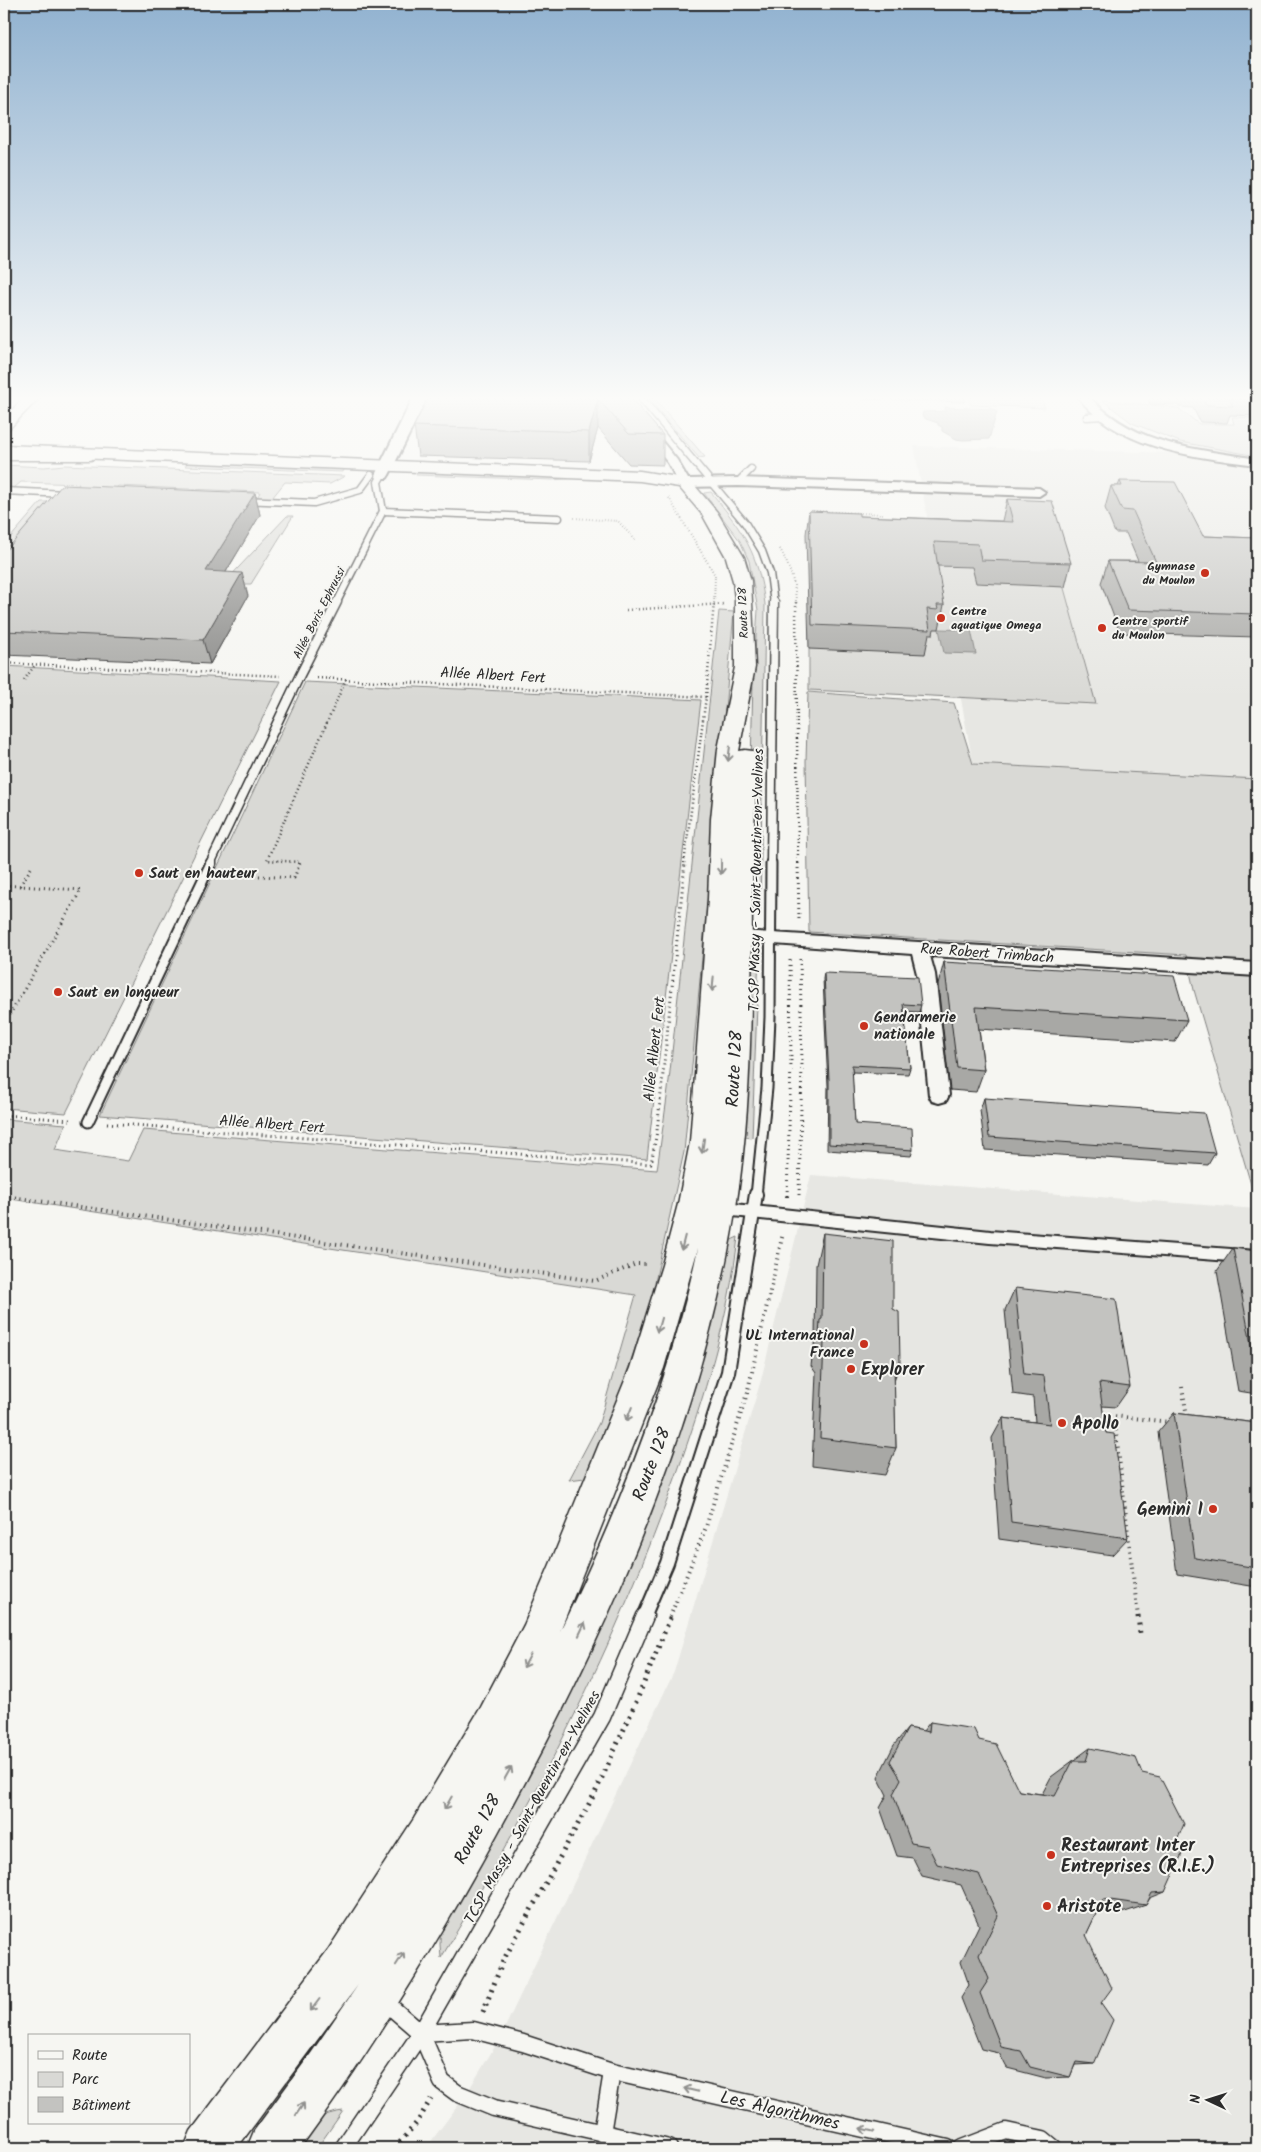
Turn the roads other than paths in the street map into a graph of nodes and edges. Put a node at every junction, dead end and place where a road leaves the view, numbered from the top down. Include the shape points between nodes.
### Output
1 (330, 498) edge
2 (381, 498) edge
3 (698, 498) edge
4 (725, 498) edge
5 (236, 500) edge
6 (383, 511) junction
7 (559, 518) road end
8 (742, 937) junction
9 (919, 948) junction
10 (1257, 970) edge
11 (938, 1095) dead end
12 (88, 1122) road end
13 (717, 1207) junction
14 (1257, 1257) edge
15 (360, 1981) junction
16 (421, 2034) junction
17 (612, 2072) junction
18 (602, 2133) junction
19 (208, 2148) edge
20 (271, 2148) edge
21 (342, 2148) edge
22 (669, 2148) edge
23 (948, 2148) edge
24 (962, 2148) edge
25 (1054, 2148) edge

1 - 5 lane via 314,503
2 - 6 lane
3 - 8 main road, Route 128 via 735,557 744,600
4 - 8 lane, TCSP Massy - Saint-Quentin-en-Yvelines via 762,551 770,573 774,602
6 - 7 lane
6 - 12 lane, Allée Boris Ephrussi via 299,677
8 - 9 street, Rue Robert Trimbach
8 - 13 main road, Route 128 via 731,1136
9 - 10 street, Rue Robert Trimbach
9 - 11 street via 926,974
13 - 14 lane via 1163,1252
13 -> 15 main road, Route 128 via 678,1265 647,1368 538,1639 495,1721 428,1835
15 -> 13 main road, Route 128 via 432,1909 511,1768 580,1634 622,1541 666,1422 699,1315
13 - 16 lane, TCSP Massy - Saint-Quentin-en-Yvelines via 728,1372 667,1564 602,1717
15 - 16 lane
15 -> 19 main road
20 -> 15 main road, Route 128
16 - 17 lane, Les Algorithmes via 472,2030
16 - 18 lane via 442,2082 457,2093 494,2108
16 - 21 lane, TCSP Massy - Saint-Quentin-en-Yvelines
17 - 18 lane
23 -> 17 lane, Les Algorithmes
18 - 22 lane
24 - 25 lane via 1006,2131 1043,2139

